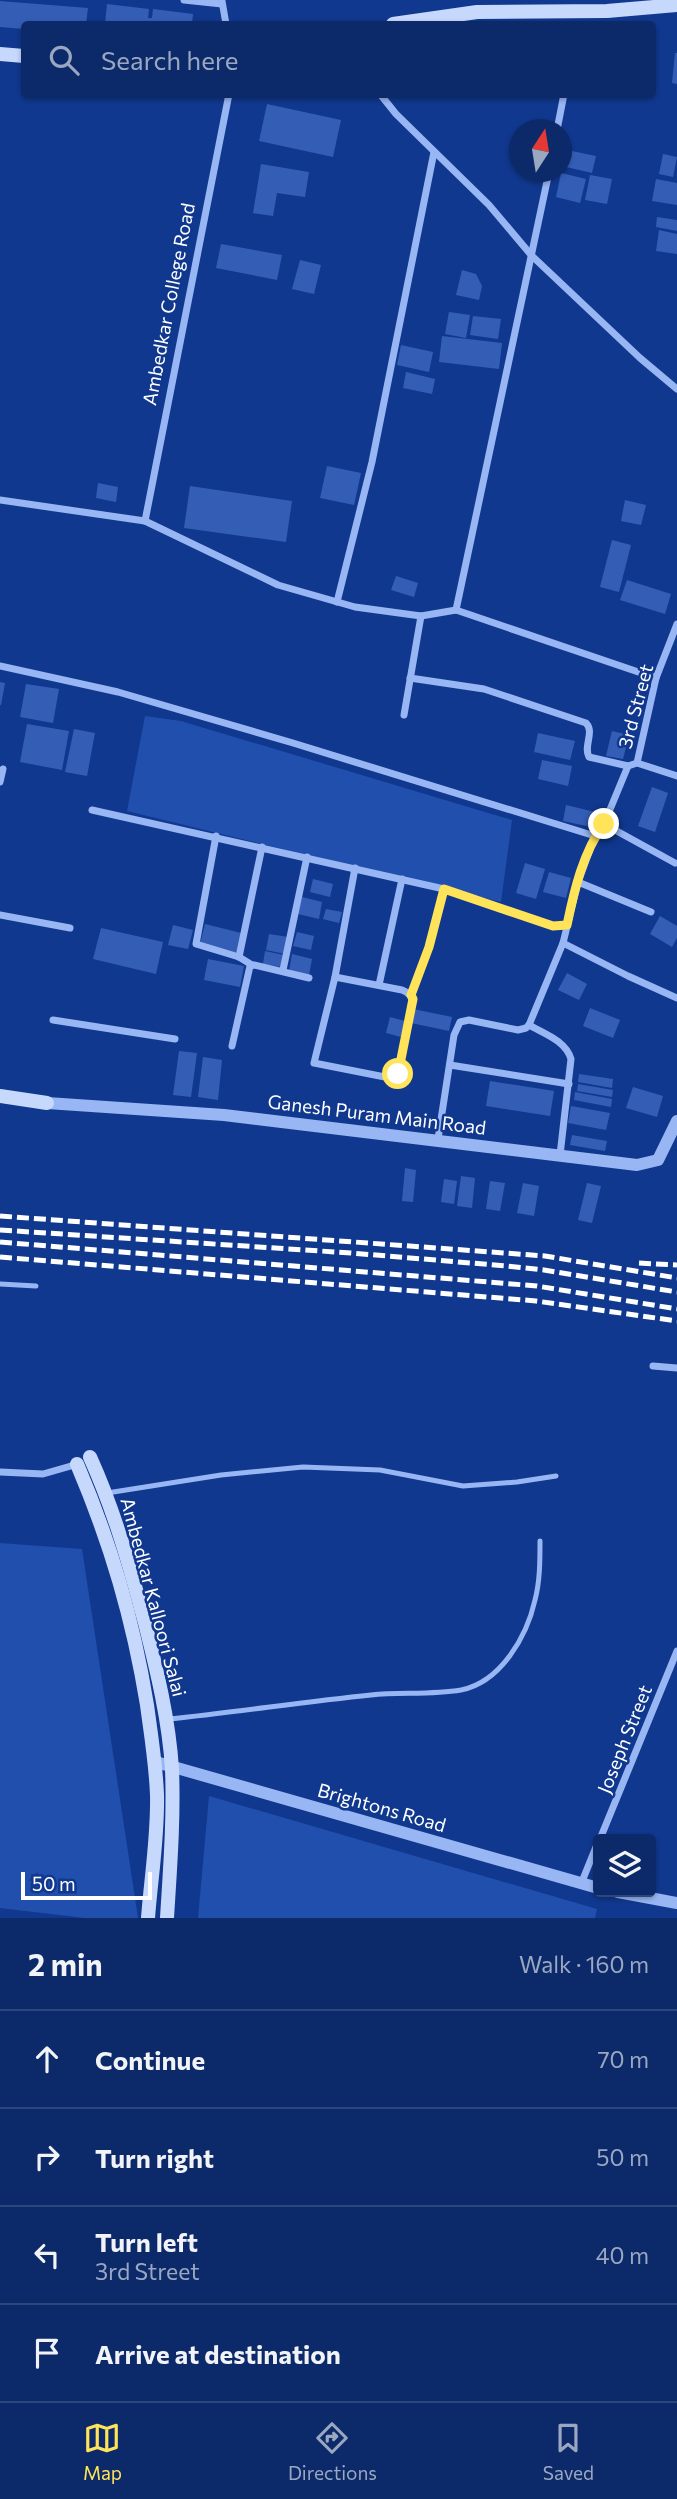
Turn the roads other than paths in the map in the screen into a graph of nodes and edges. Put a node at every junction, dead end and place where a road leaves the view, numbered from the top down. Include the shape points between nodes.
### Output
1 (184, 0) edge
2 (222, 2) edge
3 (677, 5) edge
4 (579, 18) edge
5 (225, 21) edge
6 (414, 21) edge
7 (0, 54) edge
8 (21, 56) edge
9 (228, 98) edge
10 (383, 98) edge
11 (563, 98) edge
12 (559, 119) edge
13 (434, 152) junction
14 (547, 182) edge
15 (532, 256) junction
16 (677, 389) edge
17 (0, 499) edge
18 (145, 521) junction
19 (337, 602) junction
20 (456, 610) junction
21 (421, 616) junction
22 (677, 624) edge
23 (0, 666) edge
24 (410, 678) junction
25 (656, 678) junction
26 (404, 715) dead end
27 (633, 765) junction
28 (3, 769) dead end
29 (677, 776) edge
30 (0, 782) edge
31 (92, 810) dead end
32 (604, 824) junction
33 (216, 836) junction
34 (595, 836) junction
35 (262, 847) junction
36 (307, 857) junction
37 (675, 863) dead end
38 (355, 869) junction
39 (402, 880) junction
40 (578, 882) junction
41 (444, 889) junction
42 (651, 912) dead end
43 (0, 915) edge
44 (567, 925) junction
45 (70, 928) dead end
46 (563, 943) junction
47 (239, 957) junction
48 (252, 965) junction
49 (283, 971) junction
50 (335, 977) junction
51 (309, 978) dead end
52 (379, 985) junction
53 (411, 995) junction
54 (677, 998) edge
55 (53, 1020) dead end
56 (529, 1025) junction
57 (176, 1039) dead end
58 (232, 1046) dead end
59 (450, 1065) junction
60 (569, 1084) junction
61 (0, 1096) edge
62 (47, 1103) joint
63 (677, 1121) edge
64 (438, 1139) junction
65 (560, 1156) junction
66 (0, 1284) edge
67 (36, 1286) dead end
68 (653, 1366) dead end
69 (677, 1368) edge
70 (90, 1457) joint
71 (77, 1464) junction
72 (0, 1472) edge
73 (556, 1476) dead end
74 (107, 1493) junction
75 (540, 1541) dead end
76 (677, 1651) edge
77 (166, 1719) junction
78 (156, 1762) junction
79 (172, 1767) junction
80 (602, 1834) edge
81 (593, 1855) edge
82 (581, 1884) junction
83 (593, 1887) edge
84 (645, 1897) edge
85 (677, 1903) edge
86 (148, 1918) edge
87 (167, 1918) edge

1 - 2 street
2 - 5 street
3 - 4 main road
4 - 6 main road via 477,12
7 - 8 main road
9 - 18 street, Ambedkar College Road
10 - 13 street
11 - 12 street
13 - 15 street via 489,205
13 - 19 street via 372,463
14 - 15 street
15 - 16 street
15 - 20 street
17 - 18 street
18 - 19 street via 278,585
19 - 21 street
20 - 21 street
20 - 25 street
21 - 24 street
22 - 25 street, 3rd Street
23 - 34 street via 118,692
24 - 26 street
24 - 27 street via 484,689 586,723 589,757
25 - 27 street, 3rd Street
27 - 29 street
27 - 32 street, 3rd Street
28 - 30 street
31 - 33 street
32 - 34 street, 3rd Street
32 - 37 street
33 - 35 street
33 - 47 street via 196,944
34 - 40 street, 3rd Street
35 - 36 street
35 - 47 street
36 - 38 street
36 - 49 street
38 - 39 street
38 - 50 street
39 - 41 street
39 - 52 street
40 - 42 street
40 - 44 street, 3rd Street
41 - 44 street via 553,926
41 - 53 street
43 - 45 street
44 - 46 street, 3rd Street
46 - 54 street
46 - 56 street, 3rd Street
47 - 48 street
48 - 49 street
48 - 58 street
49 - 51 street
50 - 52 street
50 - 53 street via 314,1063 395,1079
52 - 53 street
55 - 57 street
56 - 59 street via 518,1030 460,1022
56 - 60 street via 569,1051
59 - 60 street
59 - 64 street
60 - 65 street
61 - 62 main road
62 - 64 street, Ganesh Puram Main Road via 224,1115
63 - 65 street, Ganesh Puram Main Road via 658,1160 649,1164
64 - 65 street, Ganesh Puram Main Road
66 - 67 lane
68 - 69 street
70 - 71 street
70 - 74 main road, Ambedkar Kalloori Salai
71 - 72 street via 43,1474
71 - 78 main road, Ambedkar Kalloori Salai via 117,1568 140,1661
73 - 74 lane via 463,1486 380,1470 303,1466
74 - 77 main road, Ambedkar Kalloori Salai via 155,1662
75 - 77 lane via 535,1601 525,1627 510,1655 478,1685
76 - 80 street, Joseph Street
77 - 79 main road, Ambedkar Kalloori Salai
78 - 79 street, Brightons Road
78 - 86 main road, Ambedkar Kalloori Salai
79 - 82 street, Brightons Road
79 - 87 main road, Ambedkar Kalloori Salai
81 - 82 street, Joseph Street
82 - 83 street, Brightons Road
84 - 85 street

